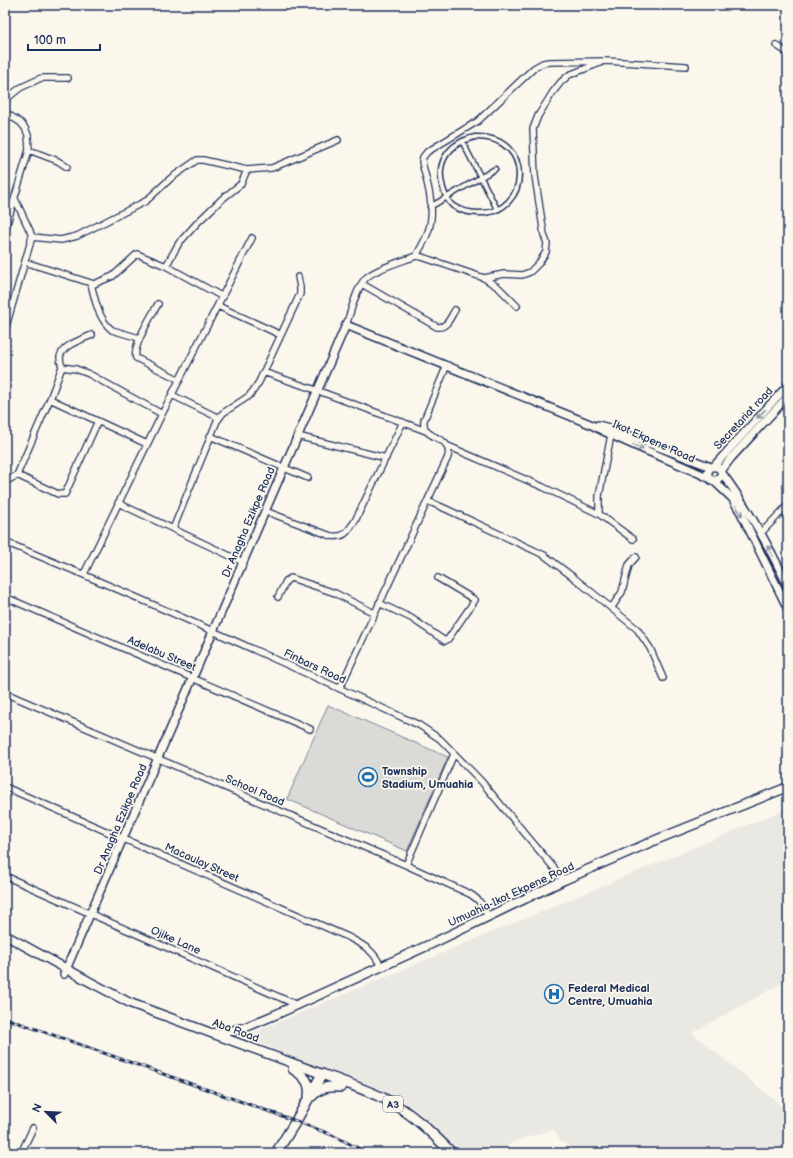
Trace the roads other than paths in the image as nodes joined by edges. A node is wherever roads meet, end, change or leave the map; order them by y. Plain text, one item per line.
1 (776, 45) dead end
2 (788, 53) edge
3 (606, 61) junction
4 (686, 66) dead end
5 (68, 78) dead end
6 (5, 100) edge
7 (5, 112) edge
8 (338, 140) dead end
9 (462, 141) junction
10 (29, 150) junction
11 (67, 167) dead end
12 (247, 170) junction
13 (495, 170) dead end
14 (481, 178) junction
15 (446, 198) junction
16 (15, 199) junction
17 (430, 207) junction
18 (497, 209) junction
19 (5, 230) edge
20 (32, 237) junction
21 (252, 238) dead end
22 (416, 256) junction
23 (25, 262) junction
24 (166, 266) junction
25 (298, 277) dead end
26 (484, 278) junction
27 (90, 284) junction
28 (362, 284) junction
29 (223, 297) junction
30 (158, 304) dead end
31 (218, 306) junction
32 (517, 306) dead end
33 (455, 310) dead end
34 (346, 325) junction
35 (5, 330) edge
36 (92, 335) dead end
37 (281, 335) junction
38 (139, 338) junction
39 (447, 365) junction
40 (62, 367) junction
41 (263, 372) junction
42 (180, 380) junction
43 (788, 385) edge
44 (316, 390) junction
45 (172, 395) junction
46 (788, 396) edge
47 (50, 399) junction
48 (162, 414) junction
49 (219, 418) junction
50 (98, 421) junction
51 (403, 422) junction
52 (590, 424) junction
53 (423, 429) junction
54 (611, 435) junction
55 (210, 436) junction
56 (297, 436) junction
57 (147, 444) junction
58 (448, 446) junction
59 (386, 458) junction
60 (713, 466) junction
61 (284, 467) junction
62 (722, 472) junction
63 (17, 475) junction
64 (308, 478) dead end
65 (712, 480) junction
66 (5, 482) edge
67 (428, 501) junction
68 (118, 503) junction
69 (788, 505) edge
70 (265, 511) junction
71 (599, 514) junction
72 (173, 529) junction
73 (761, 533) junction
74 (633, 539) dead end
75 (5, 542) edge
76 (636, 557) dead end
77 (243, 562) junction
78 (84, 574) junction
79 (438, 578) dead end
80 (788, 586) edge
81 (5, 597) edge
82 (278, 597) dead end
83 (379, 603) junction
84 (612, 607) junction
85 (788, 610) edge
86 (374, 613) junction
87 (214, 631) junction
88 (192, 678) junction
89 (663, 678) dead end
90 (340, 688) junction
91 (5, 693) edge
92 (310, 729) dead end
93 (454, 754) junction
94 (158, 758) junction
95 (5, 787) edge
96 (788, 787) edge
97 (124, 838) junction
98 (406, 864) junction
99 (5, 876) edge
100 (564, 880) junction
101 (91, 914) junction
102 (488, 917) junction
103 (5, 935) edge
104 (5, 941) edge
105 (381, 967) junction
106 (66, 972) junction
107 (297, 1005) junction
108 (242, 1030) junction
109 (230, 1031) junction
110 (210, 1033) junction
111 (228, 1042) junction
112 (240, 1044) junction
113 (293, 1069) junction
114 (321, 1077) junction
115 (341, 1087) junction
116 (308, 1099) junction
117 (33, 1128) dead end
118 (278, 1152) edge
119 (21, 1153) edge
120 (445, 1153) edge
121 (452, 1153) edge

1 - 2 street
3 - 4 street
3 - 17 street
3 - 26 street
5 - 6 street
7 - 10 street
8 - 12 street
9 - 14 street
9 - 15 street
9 - 18 street
10 - 11 street
10 - 16 street
12 - 20 street
12 - 24 street
13 - 14 street
14 - 15 street
14 - 18 street
15 - 17 street
15 - 18 street
16 - 19 street
16 - 20 street
17 - 22 street
20 - 23 street
21 - 29 street
22 - 26 street
22 - 28 street
23 - 27 street
23 - 35 street
24 - 27 street
24 - 29 street
25 - 37 street
26 - 32 street
27 - 38 street
28 - 33 street
28 - 34 street
29 - 31 street
30 - 38 street
31 - 37 street
31 - 42 street
34 - 39 street
34 - 44 street, Dr Anagha Ezikpe Road
36 - 40 street
37 - 41 street
38 - 42 street
39 - 52 street
39 - 53 street
40 - 47 street
40 - 48 street
41 - 44 street
41 - 49 street
42 - 45 street
43 -> 60 street, Secretariat road
44 - 51 street
44 - 56 street, Dr Anagha Ezikpe Road
45 - 48 street
45 - 49 street
46 - 62 street
47 - 50 street
47 - 63 street
48 - 57 street
49 - 55 street
50 - 57 street
50 - 63 street
51 - 53 street
51 - 59 street
52 - 54 street, Ikot Ekpene Road
52 - 60 street
53 - 58 street
54 -> 65 street, Ikot Ekpene Road
54 - 71 street
55 - 61 street
55 - 72 street
56 - 59 street
56 - 61 street, Dr Anagha Ezikpe Road
57 - 68 street
58 - 67 street
58 - 71 street
59 - 70 street
60 - 62 street
60 - 65 street
61 - 64 street
61 - 70 street, Dr Anagha Ezikpe Road
62 - 65 street
62 - 73 street
63 - 66 street
65 -> 85 street, Ikot Ekpene Road
67 - 83 street
67 - 84 street
68 - 72 street
68 - 78 street
69 - 73 street
70 - 77 street, Dr Anagha Ezikpe Road
71 - 74 street
72 - 77 street
80 -> 73 street
75 - 78 street, Finbars Road
76 - 84 street
77 - 87 street, Dr Anagha Ezikpe Road
78 - 87 street, Finbars Road
79 - 83 street
81 - 88 street, Adelabu Street
82 - 86 street
83 - 86 street
84 - 89 street
86 - 90 street
87 - 88 street, Dr Anagha Ezikpe Road
87 - 90 street, Finbars Road
88 - 92 street, Adelabu Street
88 - 94 street, Dr Anagha Ezikpe Road
90 - 93 street, Finbars Road
91 - 94 street, School Road
93 - 98 street
93 - 100 street, Finbars Road
94 - 97 street, Dr Anagha Ezikpe Road
94 - 98 street, School Road
95 - 97 street, Macaulay Street
96 - 100 main road, Umuahia-Ikot Ekpene Road
97 - 101 street, Dr Anagha Ezikpe Road
97 - 105 street, Macaulay Street
98 - 102 street, School Road
99 - 101 street, Ojike Lane
100 - 102 main road, Umuahia-Ikot Ekpene Road
101 - 106 street, Dr Anagha Ezikpe Road
101 - 107 street, Ojike Lane
102 - 105 main road, Umuahia-Ikot Ekpene Road
103 - 106 main road, Aba Road
104 - 106 main road, Aba Road
105 - 107 main road, Umuahia-Ikot Ekpene Road
106 - 110 main road, Aba Road
106 - 111 main road, Aba Road
107 - 108 main road, Umuahia-Ikot Ekpene Road
108 - 109 main road, Umuahia-Ikot Ekpene Road
108 - 111 main road
108 - 112 main road
109 - 110 main road, Umuahia-Ikot Ekpene Road
109 - 111 main road
110 - 111 main road, Aba Road
111 - 112 main road, Aba Road
111 - 113 main road, Aba Road
112 - 114 main road, Aba Road
113 - 114 main road, Aba Road
113 - 116 main road
114 - 115 main road, Aba Road / A3
114 - 116 main road
114 - 121 main road, Aba Road / A3
115 - 116 main road
115 - 120 main road, Aba Road / A3
116 - 118 main road
117 - 119 street

